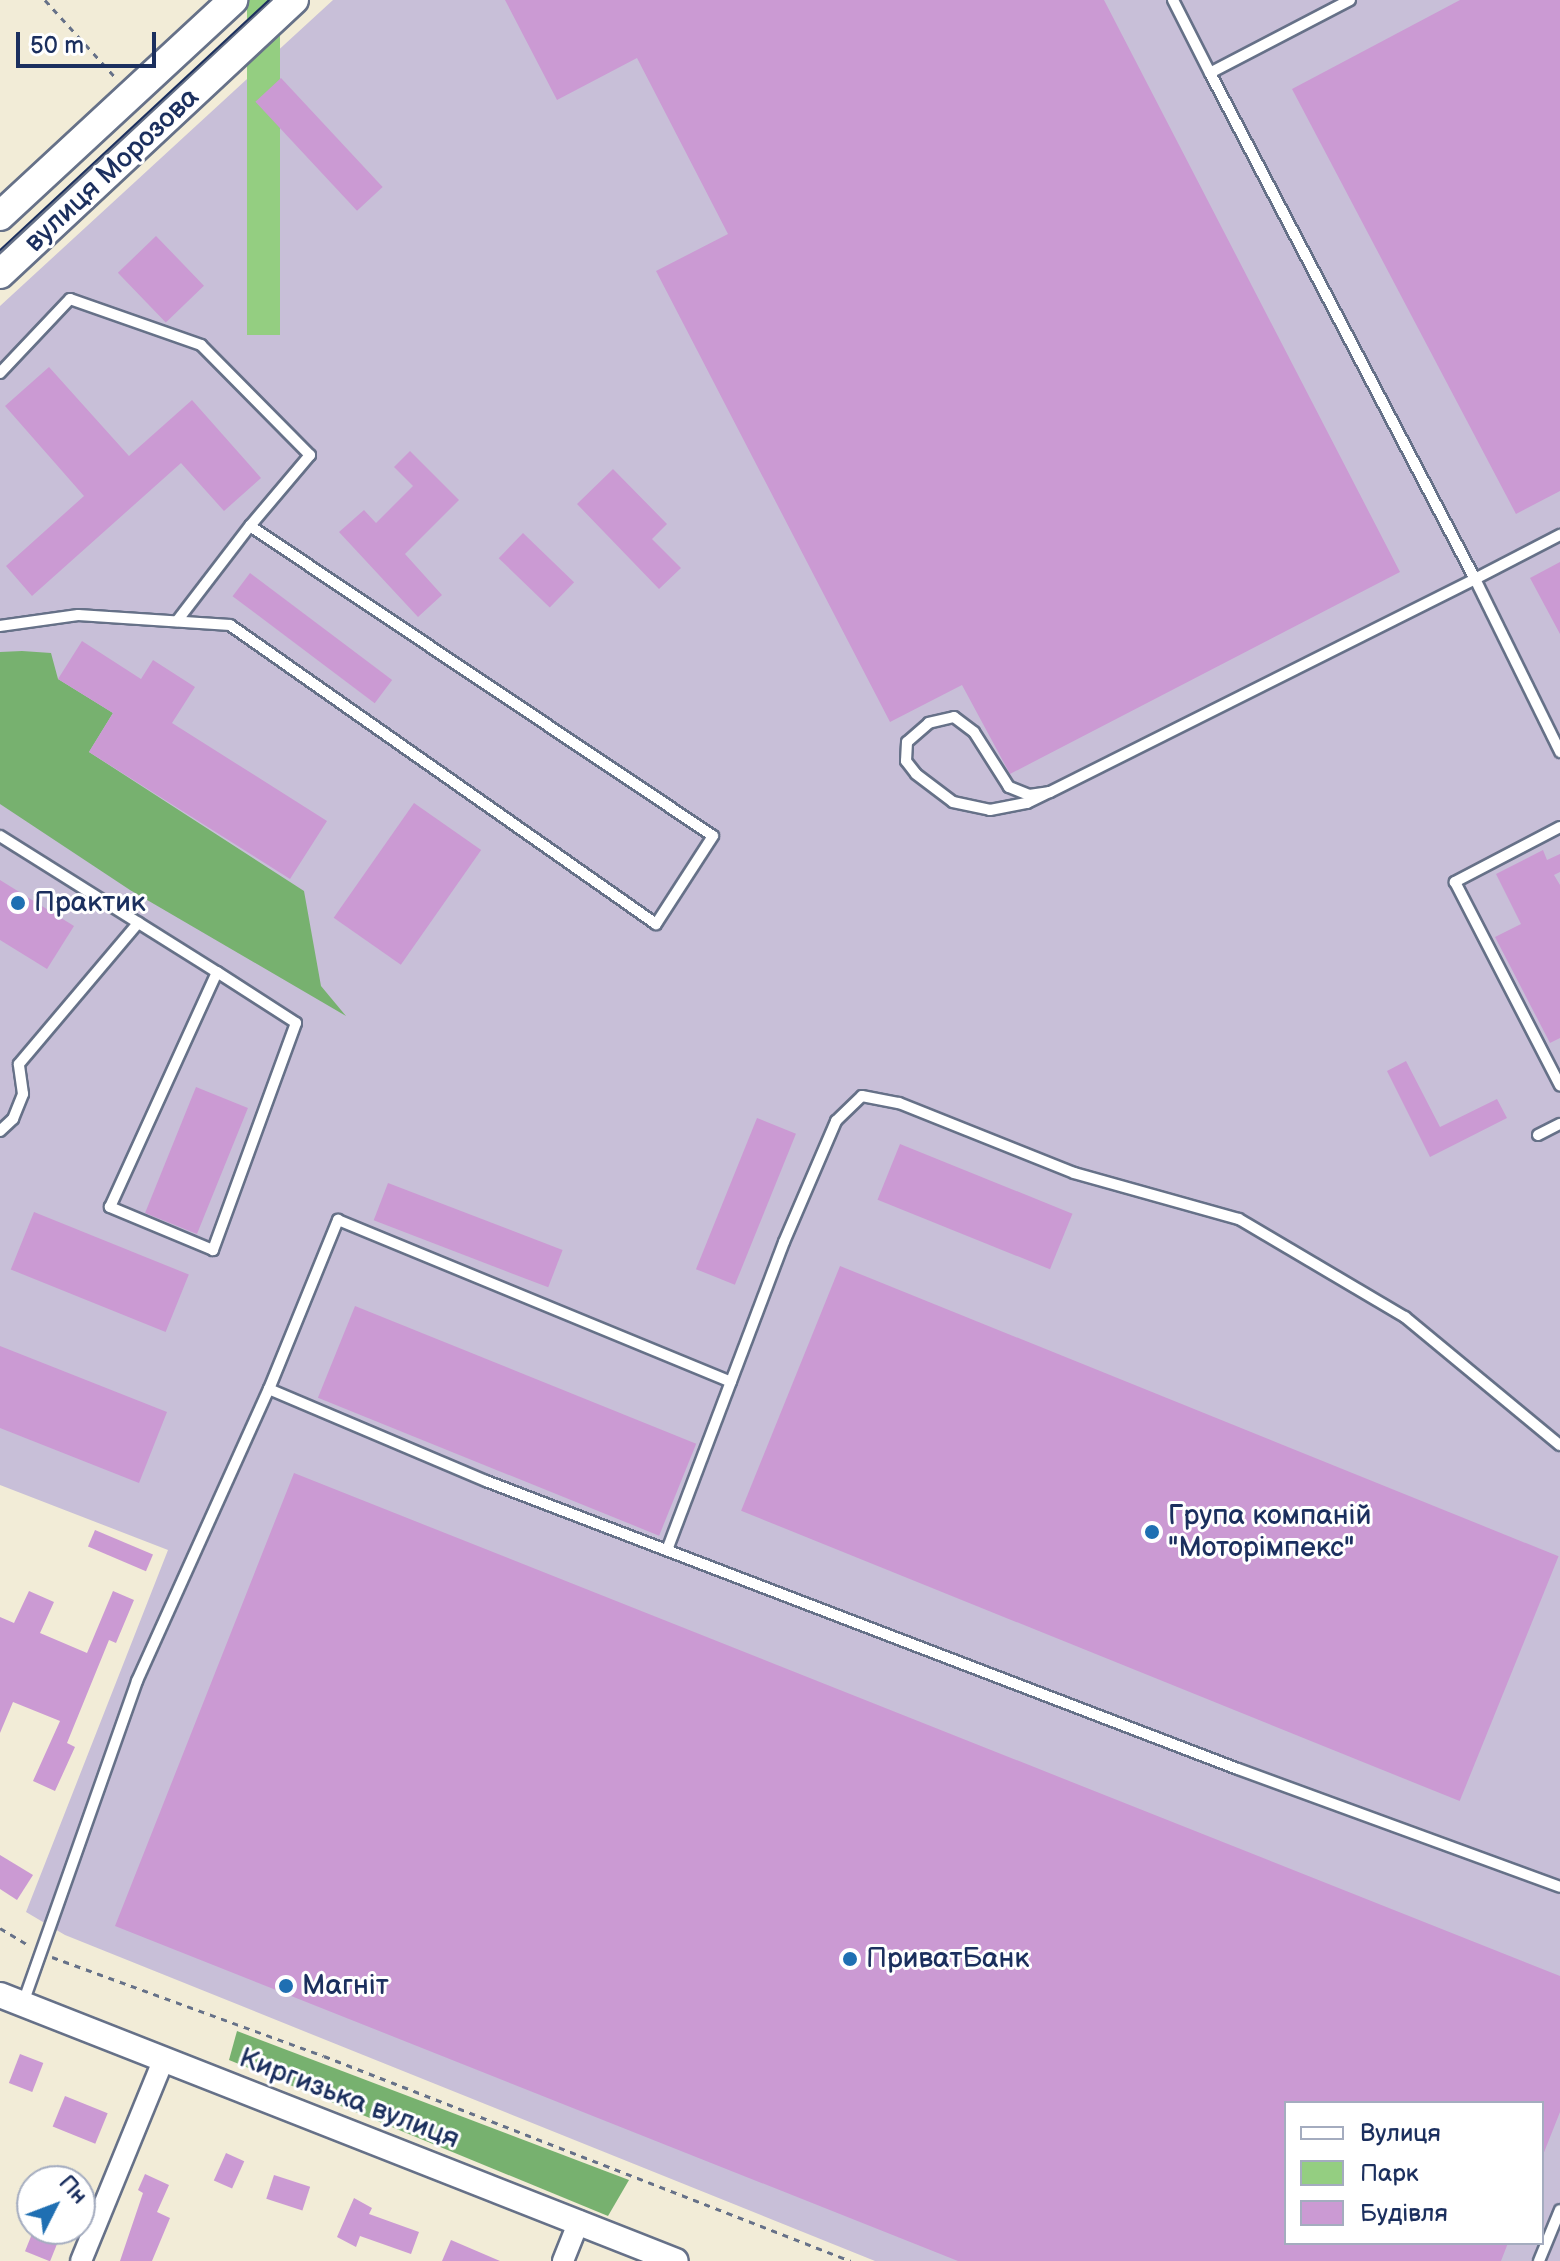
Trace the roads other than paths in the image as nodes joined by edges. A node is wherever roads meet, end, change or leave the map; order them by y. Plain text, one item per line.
1 (233, 0) edge
2 (294, 0) edge
3 (1173, 0) edge
4 (1350, 0) edge
5 (1210, 73) junction
6 (0, 216) edge
7 (0, 274) edge
8 (0, 373) edge
9 (250, 526) junction
10 (1560, 535) edge
11 (1475, 579) junction
12 (177, 621) junction
13 (0, 626) edge
14 (1560, 752) edge
15 (1050, 792) junction
16 (1560, 827) edge
17 (0, 836) edge
18 (138, 923) junction
19 (217, 972) junction
20 (1560, 1085) edge
21 (1560, 1124) edge
22 (0, 1131) edge
23 (1538, 1135) dead end
24 (731, 1382) junction
25 (269, 1389) junction
26 (1560, 1445) edge
27 (667, 1550) junction
28 (1560, 1887) edge
29 (0, 1995) edge
30 (23, 2003) junction
31 (164, 2059) junction
32 (1560, 2210) edge
33 (579, 2221) junction
34 (81, 2261) edge
35 (563, 2261) edge
36 (676, 2261) edge
37 (1539, 2261) edge

1 - 6 main road, вулиця Морозова
2 - 7 main road, вулиця Морозова
3 - 5 lane
4 - 5 lane
5 - 11 lane
8 - 9 lane
9 - 12 lane
9 - 12 lane
10 - 11 lane
11 - 14 lane
11 - 15 lane
12 - 13 lane
15 - 15 lane
16 - 20 lane
17 - 18 lane
18 - 19 lane
18 - 22 lane
19 - 19 lane
21 - 23 lane
24 - 25 lane
24 - 26 lane
24 - 27 lane
25 - 27 lane
25 - 30 lane
27 - 28 lane
29 - 30 street, Киргизька вулиця
30 - 31 street, Киргизька вулиця
31 - 33 street, Киргизька вулиця
31 - 34 street
32 - 37 lane
33 - 35 street
33 - 36 street, Киргизька вулиця

